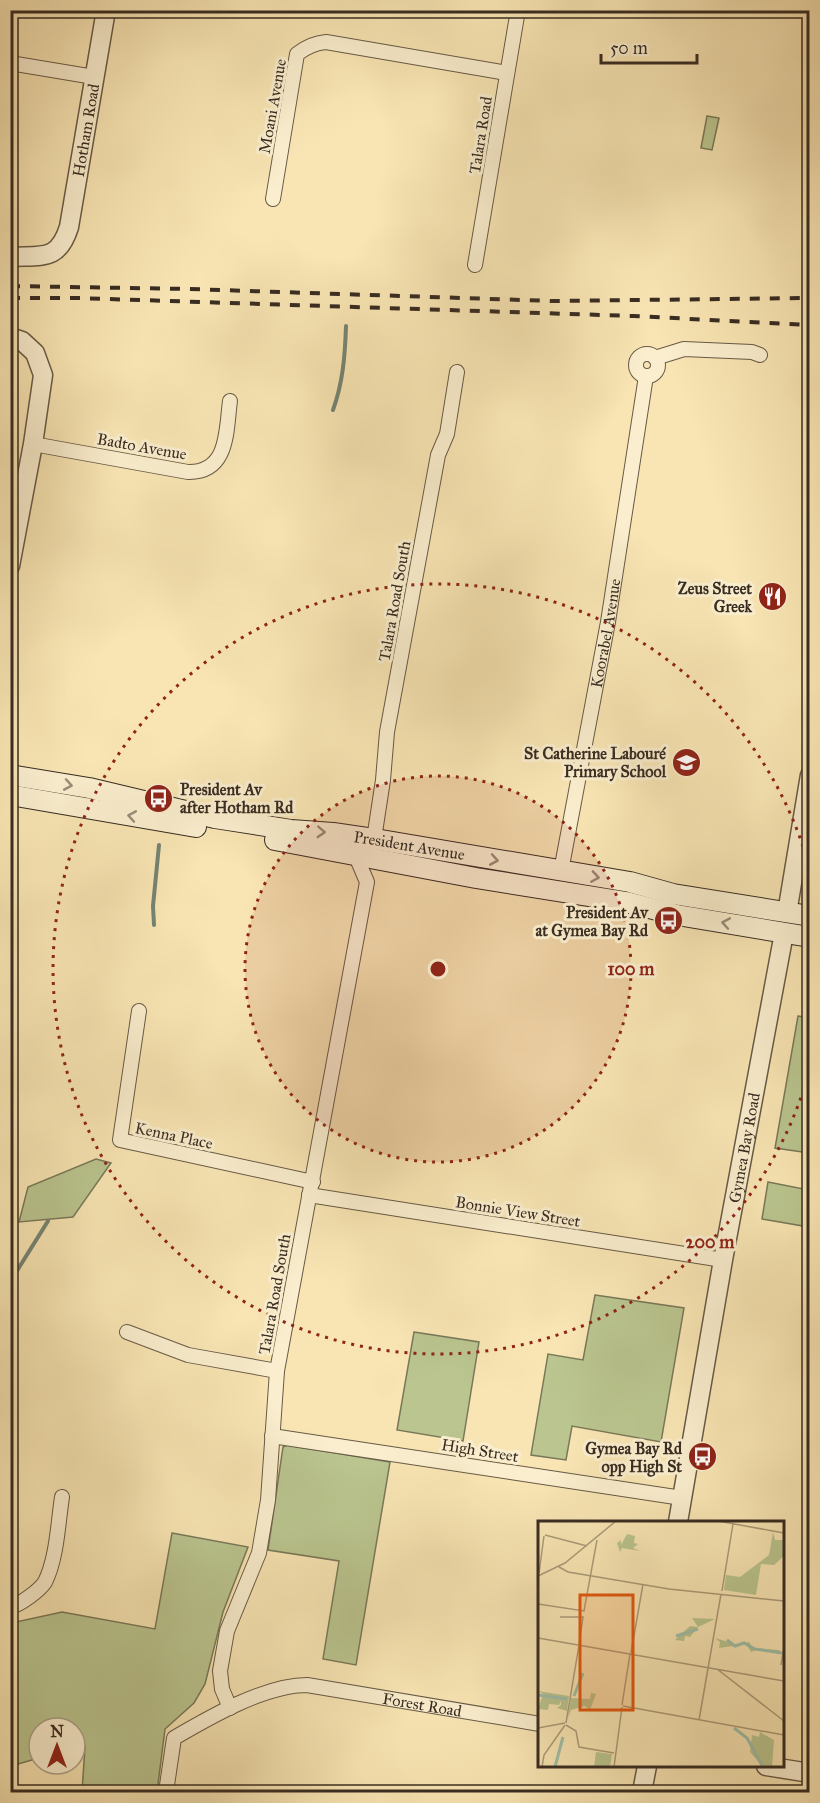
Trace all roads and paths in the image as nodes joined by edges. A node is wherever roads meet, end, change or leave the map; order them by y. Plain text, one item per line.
1 (106, 10) edge
2 (518, 10) edge
3 (10, 63) edge
4 (507, 73) junction
5 (94, 77) junction
6 (273, 199) dead end
7 (10, 257) edge
8 (475, 265) dead end
9 (10, 337) edge
10 (759, 354) dead end
11 (458, 372) dead end
12 (230, 401) dead end
13 (33, 444) junction
14 (14, 531) edge
15 (10, 566) edge
16 (10, 775) edge
17 (810, 775) edge
18 (10, 795) edge
19 (374, 838) junction
20 (355, 854) junction
21 (402, 863) junction
22 (476, 878) junction
23 (559, 881) junction
24 (367, 882) junction
25 (787, 913) junction
26 (810, 916) edge
27 (784, 933) junction
28 (810, 936) edge
29 (139, 1011) dead end
30 (311, 1189) junction
31 (723, 1260) junction
32 (127, 1332) dead end
33 (277, 1371) junction
34 (272, 1436) junction
35 (62, 1497) dead end
36 (682, 1498) junction
37 (678, 1521) edge
38 (10, 1606) edge
39 (230, 1708) junction
40 (538, 1724) edge
41 (647, 1767) edge
42 (772, 1767) edge
43 (810, 1773) edge
44 (165, 1792) edge
45 (642, 1792) edge

1 - 5 street, Hotham Road
2 - 4 street, Talara Road
3 - 5 street
4 - 6 street, Moani Avenue
4 - 8 street, Talara Road
5 - 7 street, Hotham Road
9 - 13 street
10 - 23 street, Koorabel Avenue
11 - 19 street, Talara Road South
12 - 13 street, Badto Avenue
13 - 14 street
14 - 15 street
16 -> 19 main road, President Avenue
17 - 25 street, Gymea Bay Road
20 -> 18 main road, President Avenue
19 - 22 main road
19 -> 23 main road, President Avenue
20 - 21 main road, President Avenue
20 - 24 street
21 - 22 main road, President Avenue
21 - 24 street
22 - 23 main road, President Avenue
23 -> 25 main road, President Avenue
27 -> 23 main road, President Avenue
24 - 30 street, Talara Road South
25 - 26 main road, President Avenue
25 - 27 main road, Gymea Bay Road
27 - 28 main road, President Avenue
27 - 31 street, Gymea Bay Road
29 - 30 street, Kenna Place
30 - 31 street, Bonnie View Street
30 - 33 street, Talara Road South
31 - 36 street, Gymea Bay Road
32 - 33 street
33 - 34 street, Talara Road South
34 - 36 street, High Street
34 - 39 street, Talara Road South
35 - 38 street
36 - 37 street, Gymea Bay Road
39 - 40 street, Forest Road
39 - 44 street, Forest Road
41 - 45 street
42 - 43 street

